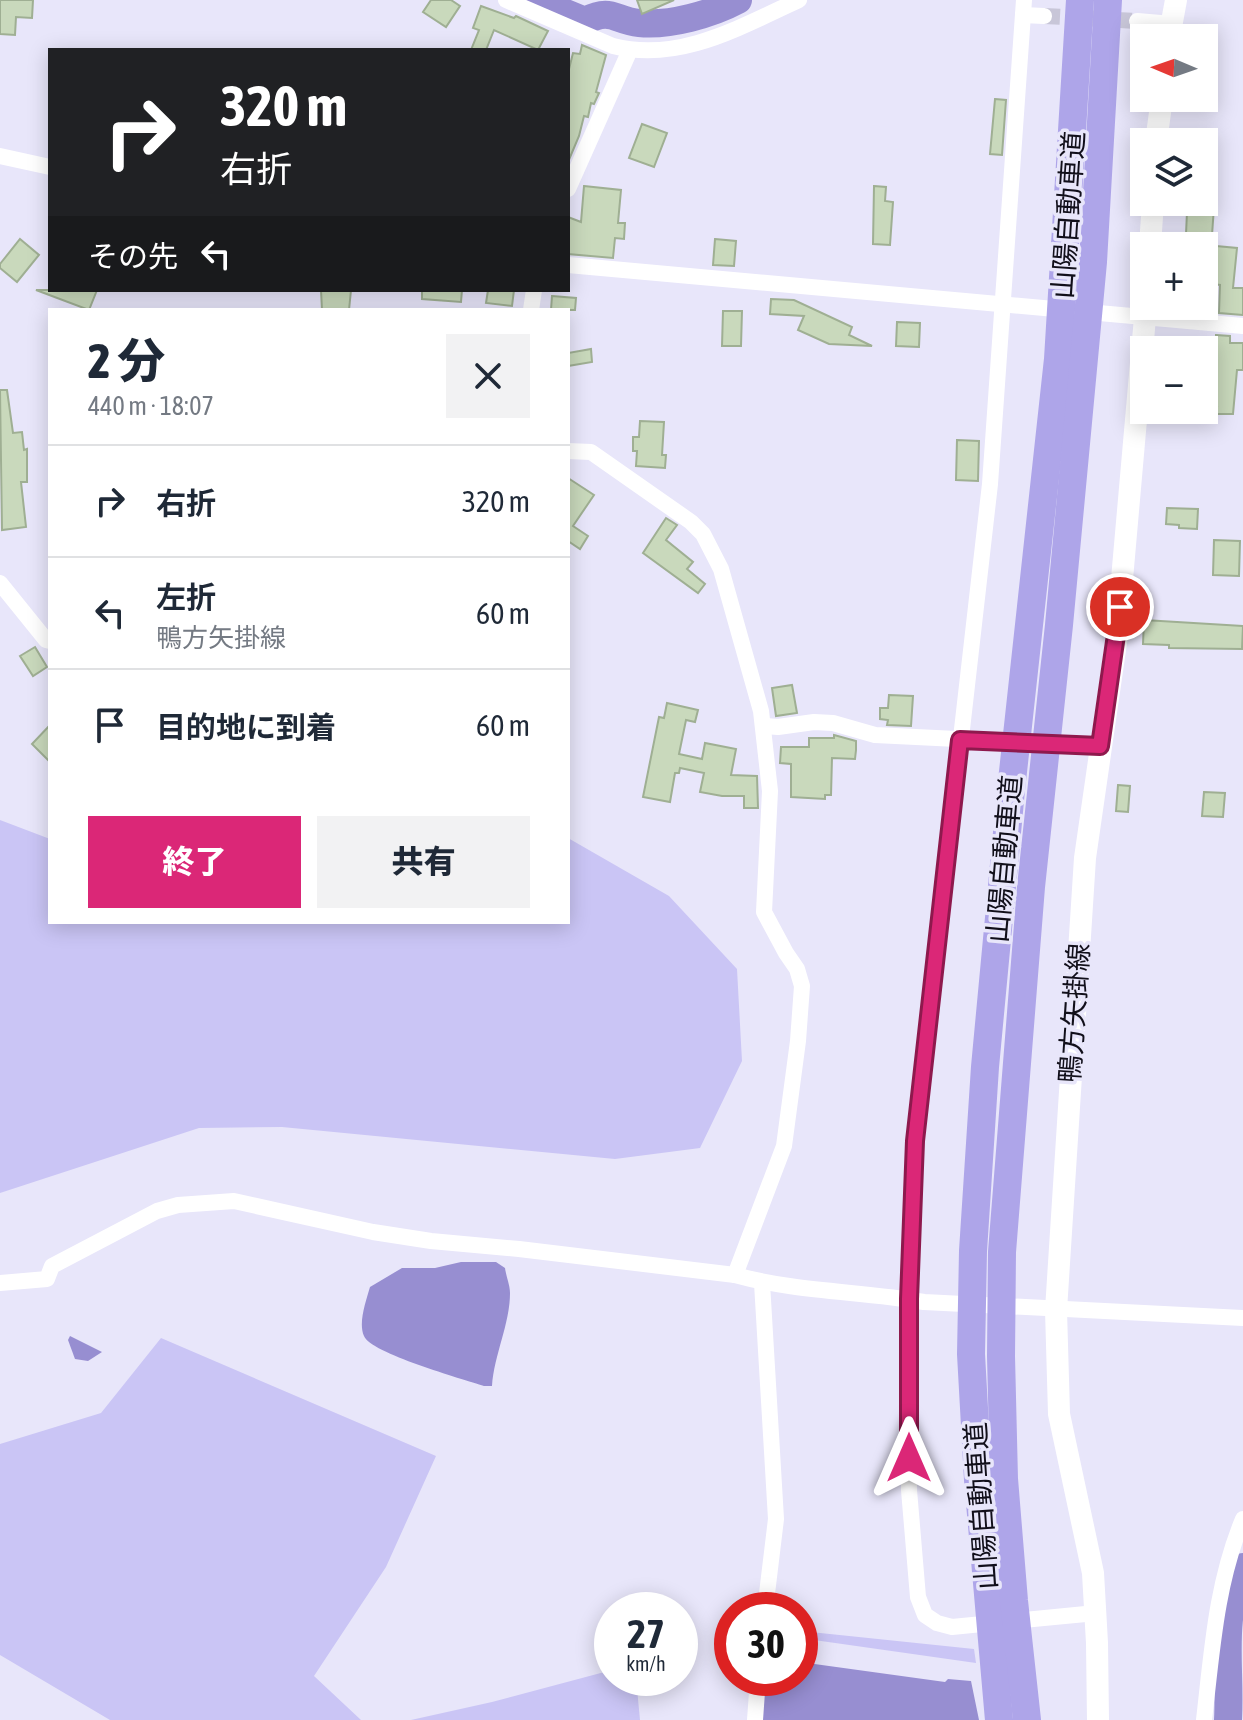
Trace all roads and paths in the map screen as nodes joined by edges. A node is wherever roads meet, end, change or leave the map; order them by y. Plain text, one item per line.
1 (506, 0) edge
2 (799, 0) edge
3 (1080, 0) edge
4 (1108, 0) edge
5 (1176, 0) edge
6 (1024, 8) edge
7 (1044, 16) tunnel mouth
8 (1137, 21) tunnel mouth
9 (1147, 24) edge
10 (1172, 24) edge
11 (630, 50) junction
12 (0, 156) edge
13 (48, 167) edge
14 (570, 185) edge
15 (1079, 260) junction
16 (570, 265) edge
17 (1004, 304) junction
18 (1130, 311) edge
19 (1145, 320) edge
20 (1201, 320) edge
21 (1243, 326) edge
22 (1071, 360) junction
23 (570, 451) edge
24 (0, 583) edge
25 (48, 640) edge
26 (765, 726) junction
27 (960, 740) junction
28 (1100, 746) junction
29 (735, 1275) junction
30 (0, 1283) edge
31 (762, 1283) junction
32 (909, 1299) junction
33 (1056, 1310) junction
34 (1243, 1318) edge
35 (1243, 1519) edge
36 (767, 1592) edge
37 (1001, 1603) junction
38 (1096, 1613) junction
39 (757, 1696) edge
40 (755, 1720) edge
41 (999, 1720) edge
42 (1027, 1720) edge
43 (1098, 1720) edge
44 (1204, 1720) edge

1 - 11 street
2 - 11 street
3 - 15 highway, 山陽自動車道
4 - 15 highway, 山陽自動車道
5 - 10 main road
6 - 7 street
6 - 17 street
8 - 9 street
11 - 14 street
12 - 13 street
15 - 22 highway, 山陽自動車道
16 - 17 street
17 - 18 street
17 - 27 street
19 - 28 main road, 鴨方矢掛線
20 - 21 street
22 - 37 highway, 山陽自動車道
22 - 37 highway, 山陽自動車道
23 - 26 street
24 - 25 street
26 - 27 street
26 - 29 street
27 - 28 street
27 - 32 street
28 - 33 main road, 鴨方矢掛線
29 - 30 street
29 - 31 street
31 - 32 street
31 - 36 street
32 - 33 street
32 - 38 street
33 - 34 street
33 - 38 main road, 鴨方矢掛線
35 - 44 street
37 - 41 highway, 山陽自動車道
37 - 42 highway, 山陽自動車道
38 - 43 main road, 鴨方矢掛線
39 - 40 street

